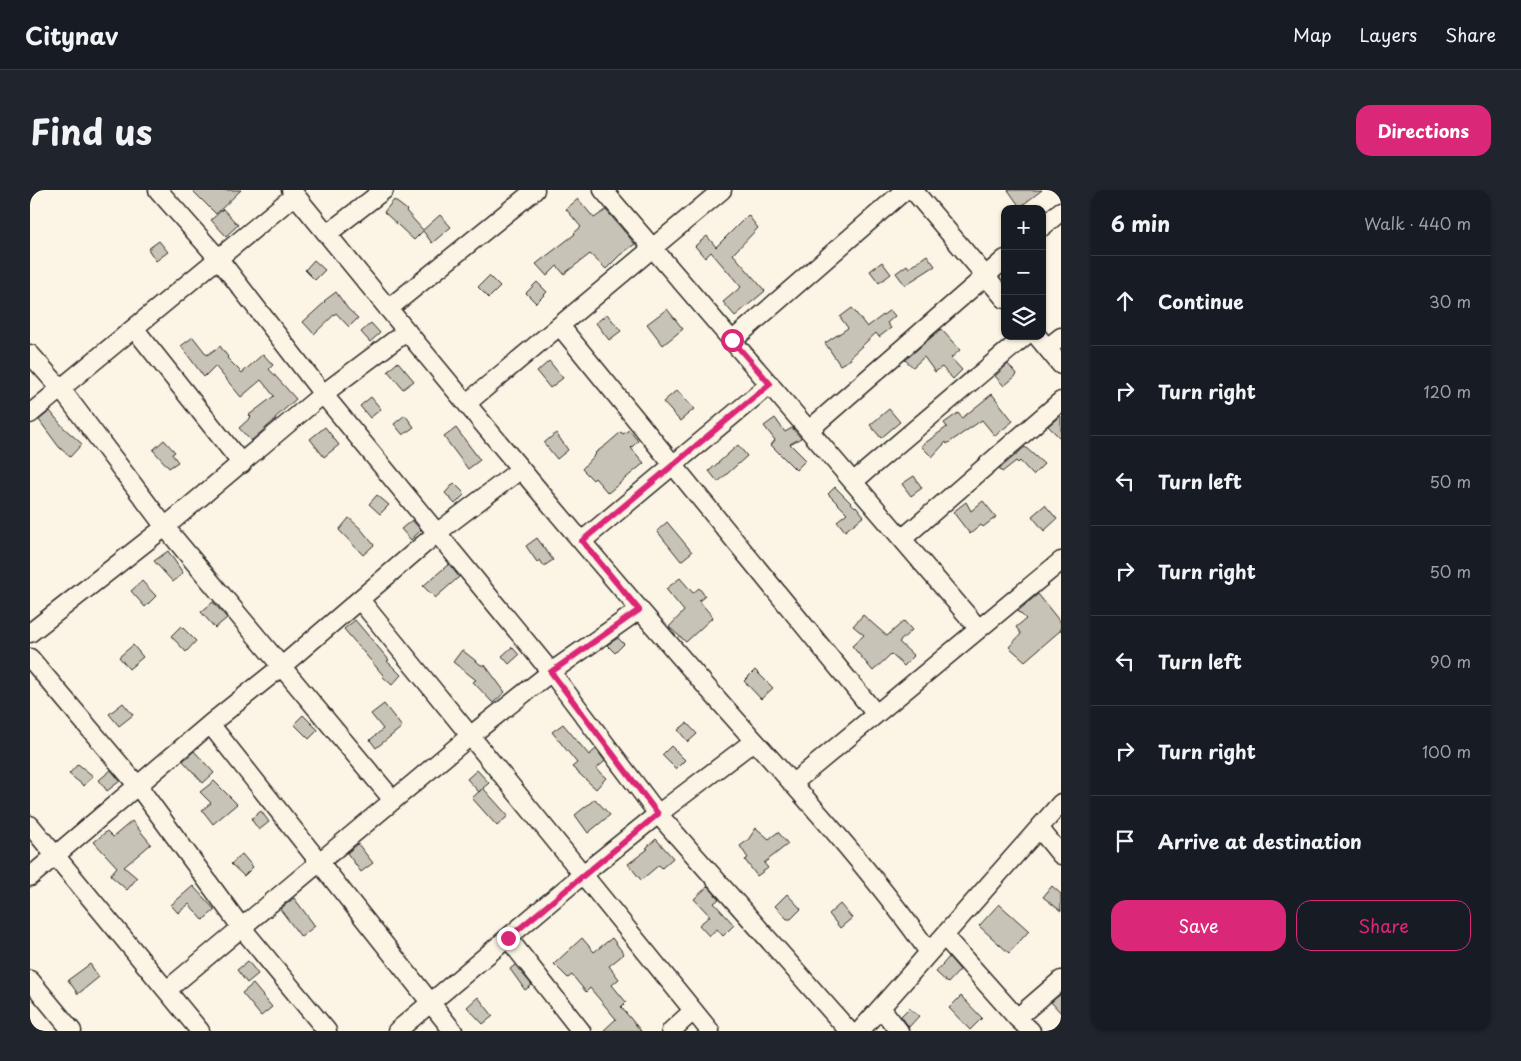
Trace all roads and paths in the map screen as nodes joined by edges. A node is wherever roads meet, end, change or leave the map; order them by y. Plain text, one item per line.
1 (158, 190) edge
2 (384, 190) edge
3 (534, 190) edge
4 (604, 190) edge
5 (722, 190) edge
6 (905, 190) edge
7 (913, 190) edge
8 (293, 192) edge
9 (1061, 211) edge
10 (1046, 224) edge
11 (327, 234) junction
12 (654, 248) junction
13 (218, 258) junction
14 (1001, 262) edge
15 (985, 276) junction
16 (1002, 295) edge
17 (388, 309) junction
18 (560, 326) junction
19 (134, 328) junction
20 (407, 331) junction
21 (1061, 337) edge
22 (732, 340) junction
23 (1020, 340) edge
24 (1042, 342) edge
25 (30, 354) edge
26 (1061, 365) edge
27 (770, 384) junction
28 (61, 389) junction
29 (323, 394) junction
30 (1061, 401) edge
31 (467, 403) junction
32 (30, 414) edge
33 (809, 430) junction
34 (242, 464) junction
35 (673, 464) junction
36 (521, 469) junction
37 (853, 482) junction
38 (165, 527) junction
39 (438, 532) junction
40 (902, 539) junction
41 (582, 541) junction
42 (1061, 561) edge
43 (360, 600) junction
44 (639, 610) junction
45 (979, 629) junction
46 (30, 633) edge
47 (30, 658) edge
48 (281, 667) junction
49 (551, 672) junction
50 (876, 714) junction
51 (210, 724) junction
52 (470, 736) junction
53 (754, 741) junction
54 (792, 784) junction
55 (138, 786) junction
56 (393, 800) junction
57 (1061, 803) edge
58 (658, 814) junction
59 (30, 825) edge
60 (1039, 828) junction
61 (55, 855) junction
62 (1061, 855) edge
63 (318, 862) junction
64 (582, 875) junction
65 (30, 877) edge
66 (241, 927) junction
67 (944, 936) junction
68 (508, 938) junction
69 (929, 952) junction
70 (30, 980) edge
71 (1061, 980) edge
72 (167, 990) junction
73 (430, 1003) junction
74 (881, 1008) junction
75 (693, 1011) junction
76 (1017, 1018) junction
77 (72, 1031) edge
78 (200, 1031) edge
79 (327, 1031) edge
80 (397, 1031) edge
81 (453, 1031) edge
82 (581, 1031) edge
83 (671, 1031) edge
84 (710, 1031) edge
85 (850, 1031) edge
86 (860, 1031) edge
87 (899, 1031) edge
88 (1031, 1031) edge

1 - 13 street
2 - 11 street
3 - 17 street
4 - 12 street
5 - 12 street
6 - 22 street
7 - 15 street
8 - 11 street
8 - 13 street
9 - 10 street
11 - 17 street
12 - 18 street
12 - 22 street
13 - 19 street
13 - 29 street
14 - 15 street
15 - 16 street
15 - 33 street
17 - 20 street
18 - 31 street
18 - 35 street
19 - 28 street
19 - 34 street
20 - 29 street
20 - 31 street
21 - 24 street
22 - 27 street
23 - 37 street
24 - 26 street
25 - 28 street
27 - 33 street
27 - 35 street
28 - 32 street
28 - 38 street
29 - 34 street
29 - 39 street
30 - 40 street
31 - 36 street
33 - 37 street
34 - 38 street
35 - 41 street
35 - 50 street
36 - 39 street
36 - 41 street
37 - 40 street
38 - 46 street
38 - 48 street
39 - 43 street
39 - 49 street
40 - 45 street
41 - 44 street
42 - 45 street
43 - 48 street
43 - 52 street
44 - 49 street
44 - 53 street
45 - 50 street
47 - 55 street
48 - 51 street
48 - 56 street
49 - 52 street
49 - 58 street
50 - 54 street
51 - 55 street
51 - 63 street
52 - 56 street
52 - 64 street
53 - 54 street
53 - 58 street
54 - 69 street
55 - 61 street
55 - 66 street
56 - 63 street
57 - 60 street
58 - 64 street
58 - 85 street
59 - 61 street
60 - 62 street
60 - 67 street
61 - 65 street
61 - 72 street
63 - 66 street
63 - 73 street
64 - 68 street
64 - 75 street
66 - 72 street
66 - 79 street
67 - 69 street
67 - 76 street
68 - 73 street
68 - 82 street
69 - 74 street
70 - 77 street
71 - 76 street
72 - 78 street
73 - 80 street
73 - 81 street
74 - 86 street
74 - 87 street
75 - 83 street
75 - 84 street
76 - 88 street

